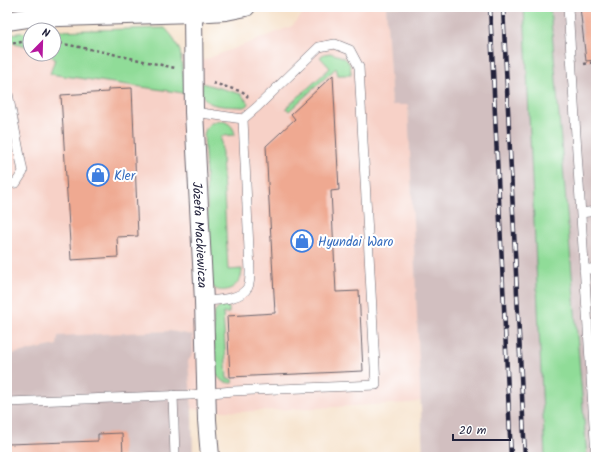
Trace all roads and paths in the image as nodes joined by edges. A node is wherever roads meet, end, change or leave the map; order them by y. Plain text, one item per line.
1 (246, 7) edge
2 (568, 7) edge
3 (193, 13) junction
4 (7, 21) edge
5 (22, 43) edge
6 (7, 44) edge
7 (62, 44) edge
8 (193, 75) junction
9 (7, 88) edge
10 (257, 107) junction
11 (194, 112) junction
12 (243, 119) junction
13 (7, 184) edge
14 (596, 211) edge
15 (581, 212) junction
16 (596, 268) edge
17 (584, 270) junction
18 (204, 301) junction
19 (592, 331) edge
20 (594, 389) edge
21 (207, 393) junction
22 (173, 395) junction
23 (7, 402) edge
24 (596, 451) edge
25 (175, 457) edge
26 (210, 457) edge

1 - 3 street
2 - 15 lane
3 - 4 street
3 - 8 street, Józefa Mackiewicza
5 - 6 path
7 - 8 path
8 - 10 path
8 - 11 street, Józefa Mackiewicza
9 - 13 lane
10 - 12 lane
10 - 21 lane
11 - 12 lane
11 - 18 street, Józefa Mackiewicza
12 - 18 lane
14 - 15 lane
15 - 17 lane
16 - 17 lane
17 - 19 lane
18 - 21 street, Józefa Mackiewicza
19 - 20 lane
20 - 24 lane
21 - 22 lane
21 - 26 street, Józefa Mackiewicza
22 - 23 lane
22 - 25 lane

